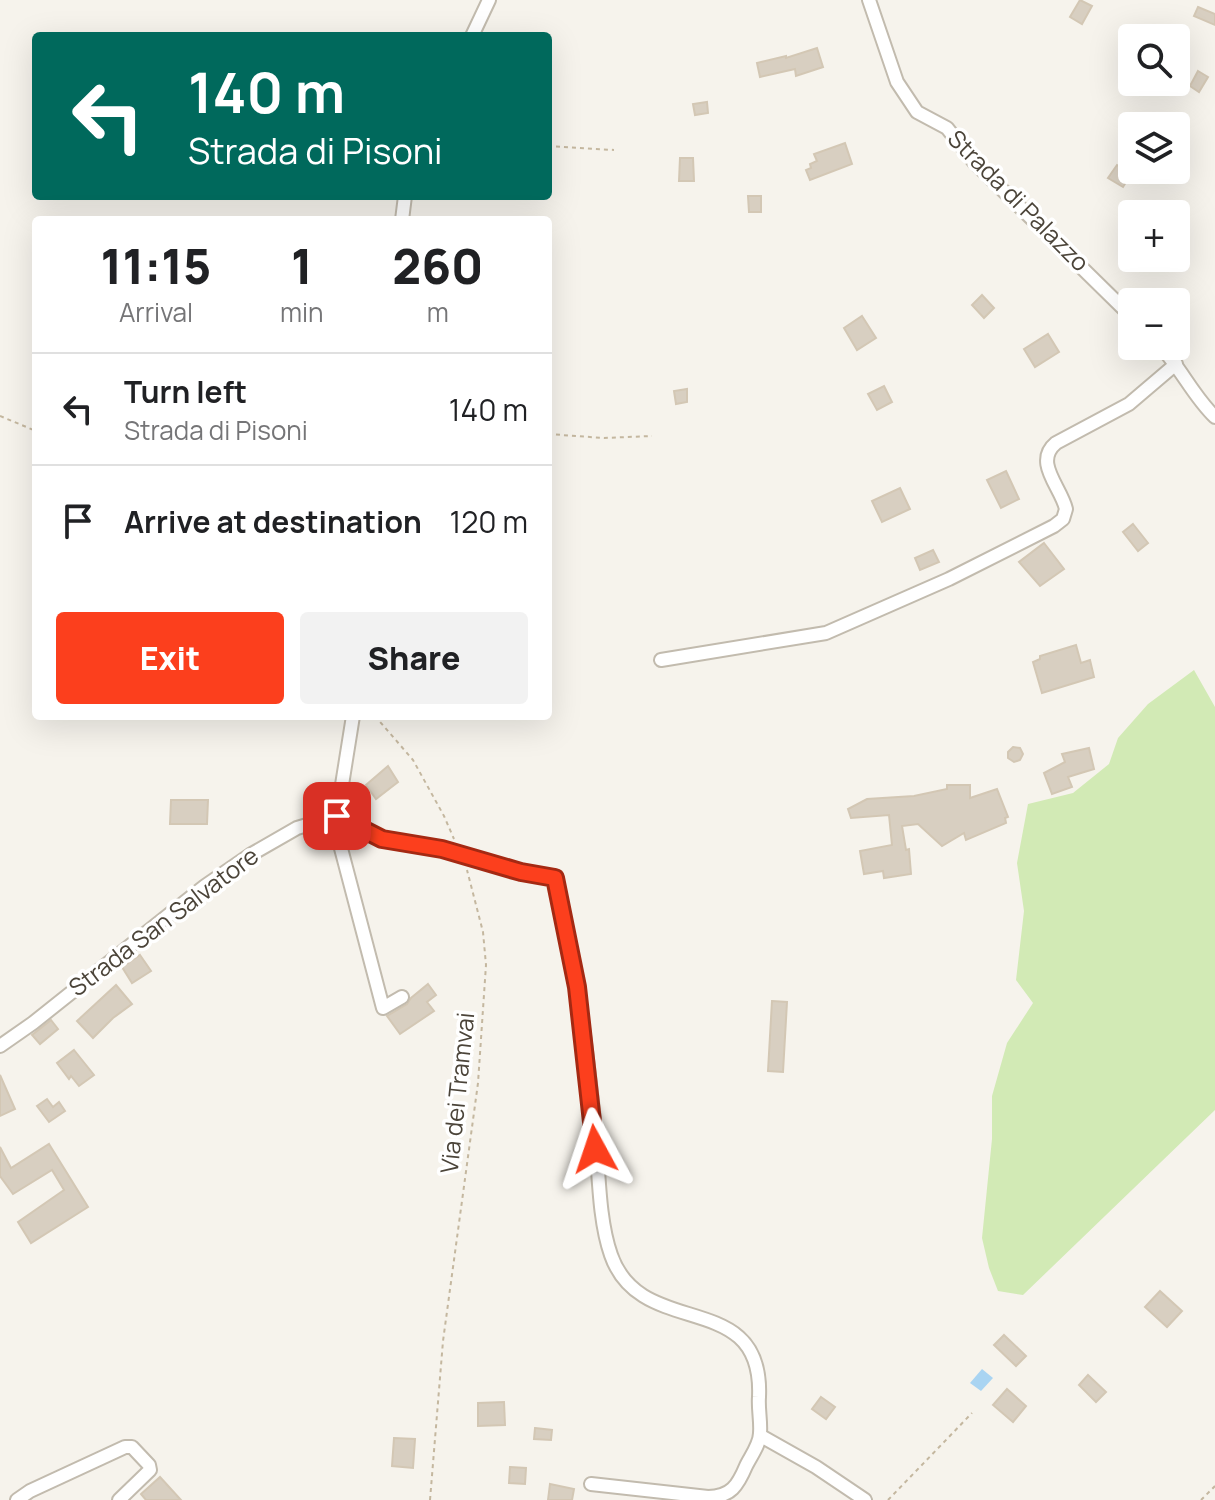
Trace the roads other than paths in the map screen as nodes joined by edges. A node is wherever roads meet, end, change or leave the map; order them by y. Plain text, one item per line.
1 (489, 0) edge
2 (869, 0) edge
3 (474, 32) edge
4 (1118, 303) edge
5 (1172, 360) edge
6 (1176, 364) junction
7 (1215, 417) edge
8 (661, 660) dead end
9 (352, 720) edge
10 (337, 816) junction
11 (402, 997) dead end
12 (0, 1046) edge
13 (761, 1436) junction
14 (591, 1484) dead end
15 (17, 1500) edge
16 (119, 1500) edge
17 (865, 1500) edge

1 - 3 street
2 - 4 street, Strada di Palazzo
5 - 6 street
6 - 7 street
6 - 8 street
9 - 10 street
10 - 11 street
10 - 12 street, Strada San Salvatore
10 - 13 street
13 - 14 street
13 - 17 street
15 - 16 street

